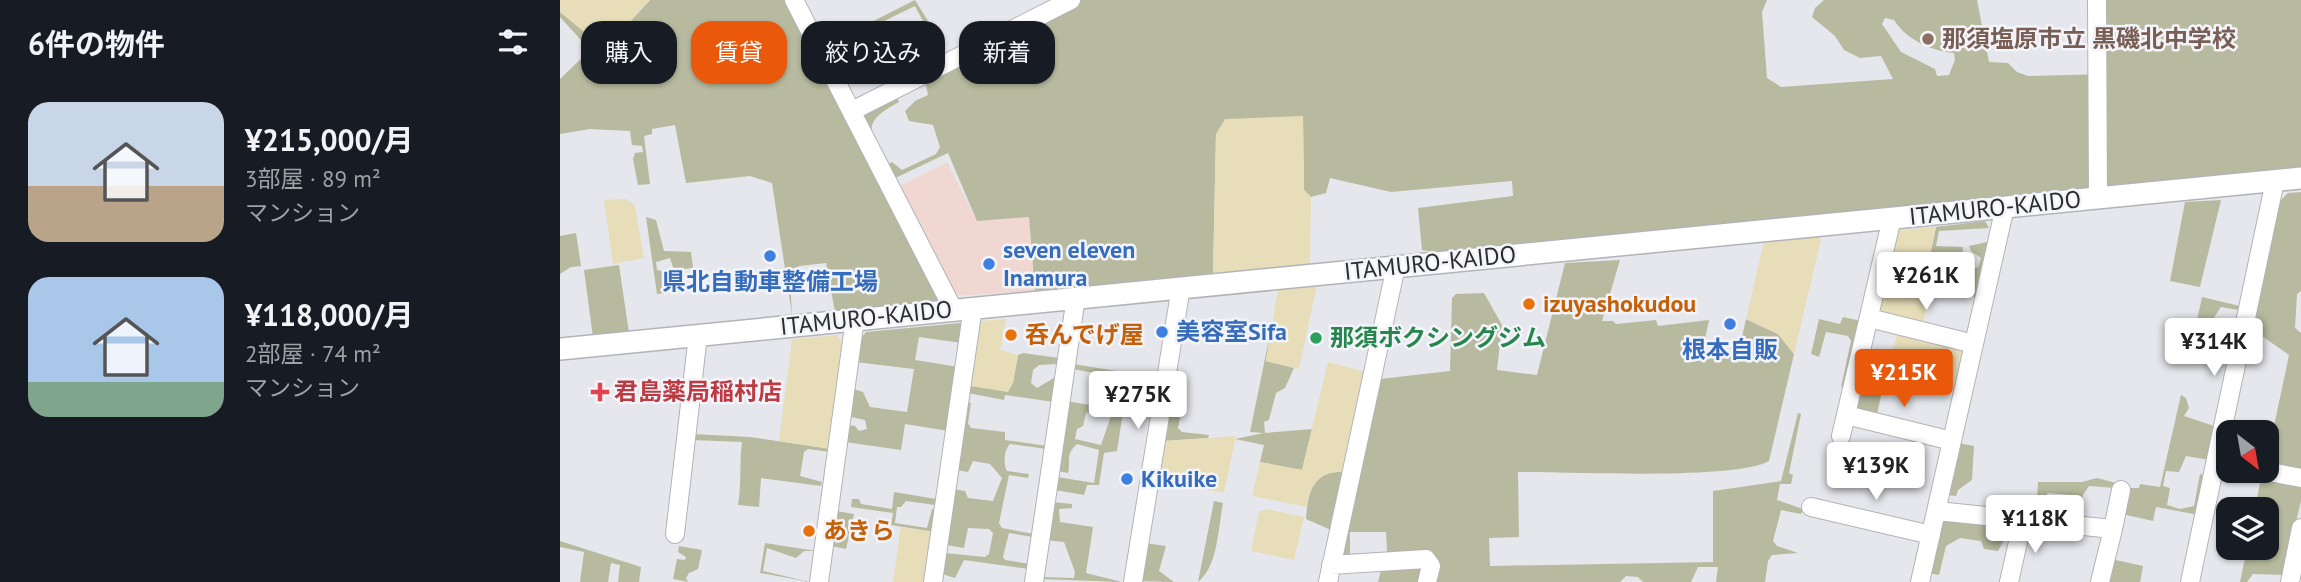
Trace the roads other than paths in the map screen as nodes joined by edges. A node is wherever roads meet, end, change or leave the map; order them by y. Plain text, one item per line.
1 (794, 0) edge
2 (1071, 0) edge
3 (2097, 0) edge
4 (852, 111) junction
5 (2301, 178) edge
6 (2275, 181) junction
7 (2098, 197) junction
8 (2006, 207) junction
9 (1892, 218) junction
10 (1396, 266) junction
11 (1181, 287) junction
12 (1076, 297) junction
13 (963, 308) junction
14 (1869, 318) junction
15 (855, 319) junction
16 (698, 335) junction
17 (1974, 344) junction
18 (560, 349) edge
19 (1846, 415) junction
20 (2230, 420) edge
21 (1841, 436) dead end
22 (1952, 441) junction
23 (2279, 474) edge
24 (2301, 478) edge
25 (2216, 483) edge
26 (2121, 490) dead end
27 (1811, 507) dead end
28 (1937, 511) junction
29 (2023, 520) junction
30 (2301, 528) edge
31 (2113, 529) junction
32 (675, 534) dead end
33 (1931, 535) junction
34 (1330, 573) edge
35 (824, 581) edge
36 (933, 582) edge
37 (1034, 582) edge
38 (1133, 582) edge
39 (1427, 582) edge
40 (1920, 582) edge
41 (2009, 582) edge
42 (2100, 582) edge
43 (2190, 582) edge
44 (2290, 582) edge

1 - 4 street
2 - 4 street
3 - 7 street
4 - 13 street
5 - 6 main road, ITAMURO-KAIDO
6 - 7 main road, ITAMURO-KAIDO
6 - 20 street
7 - 8 main road, ITAMURO-KAIDO
8 - 9 main road, ITAMURO-KAIDO
8 - 17 street
9 - 10 main road, ITAMURO-KAIDO
9 - 14 street
10 - 11 main road, ITAMURO-KAIDO
10 - 34 street
11 - 12 main road, ITAMURO-KAIDO
11 - 38 street
12 - 13 main road, ITAMURO-KAIDO
12 - 37 street
13 - 15 main road, ITAMURO-KAIDO
13 - 36 street
14 - 17 street
14 - 19 street
15 - 16 main road, ITAMURO-KAIDO
15 - 35 street
16 - 18 main road, ITAMURO-KAIDO
16 - 32 street
17 - 22 street
19 - 21 street
19 - 22 street
22 - 28 street
23 - 24 street
25 - 43 street
26 - 31 street
27 - 33 street
28 - 29 street
28 - 33 street
29 - 31 street
29 - 41 street
30 - 44 street
31 - 42 street
33 - 40 street
34 - 39 street

